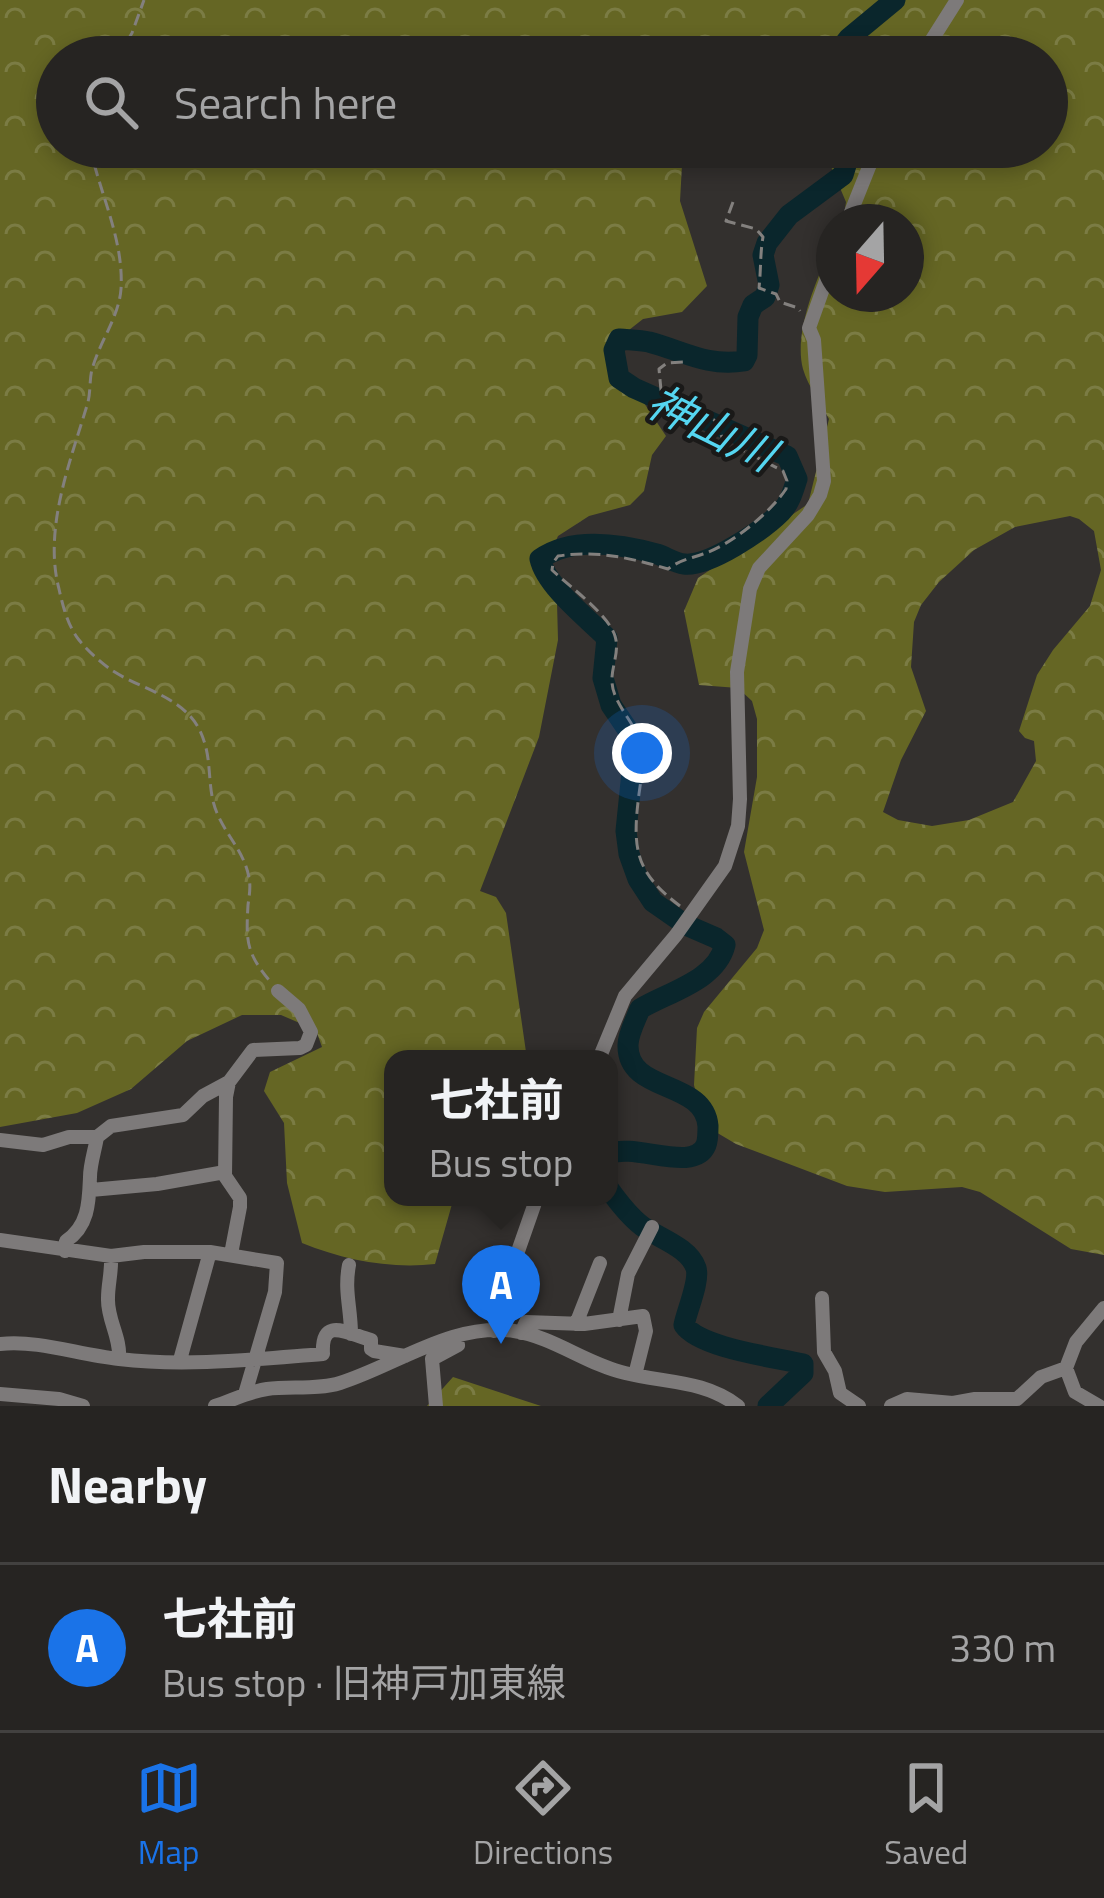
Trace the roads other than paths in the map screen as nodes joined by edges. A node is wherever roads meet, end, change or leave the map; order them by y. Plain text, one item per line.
1 (957, 0) edge
2 (934, 36) edge
3 (869, 168) edge
4 (854, 204) edge
5 (816, 308) edge
6 (278, 991) road end
7 (603, 1050) edge
8 (229, 1082) junction
9 (97, 1137) junction
10 (0, 1140) edge
11 (225, 1172) junction
12 (91, 1190) junction
13 (535, 1206) edge
14 (652, 1227) dead end
15 (0, 1240) edge
16 (65, 1251) junction
17 (210, 1252) junction
18 (231, 1254) junction
19 (111, 1256) junction
20 (600, 1263) dead end
21 (349, 1265) dead end
22 (822, 1298) dead end
23 (1104, 1310) edge
24 (619, 1320) junction
25 (576, 1324) junction
26 (494, 1331) junction
27 (521, 1333) junction
28 (351, 1334) junction
29 (456, 1337) junction
30 (0, 1344) edge
31 (405, 1356) junction
32 (256, 1359) junction
33 (119, 1360) junction
34 (180, 1360) junction
35 (1066, 1368) junction
36 (635, 1375) junction
37 (0, 1394) edge
38 (245, 1394) junction
39 (907, 1403) edge
40 (736, 1405) edge
41 (83, 1406) edge
42 (215, 1406) edge
43 (436, 1406) edge
44 (859, 1406) edge
45 (891, 1406) edge
46 (1100, 1406) edge

1 - 2 street
3 - 4 street
5 - 7 street
6 - 8 street
8 - 9 street
8 - 11 street
9 - 10 street
9 - 12 street
11 - 12 street
11 - 18 street
12 - 16 street
13 - 26 street
14 - 24 street
15 - 16 street
16 - 19 street
17 - 18 street
17 - 19 street
17 - 34 street
18 - 32 street
19 - 33 street
20 - 25 street
21 - 28 street
22 - 44 street
23 - 35 street
24 - 25 street
24 - 36 street
25 - 27 street
26 - 27 street
26 - 29 street
27 - 36 street
28 - 31 street
28 - 32 street
29 - 31 street
29 - 43 street
30 - 33 street
31 - 38 street
32 - 34 street
32 - 38 street
33 - 34 street
35 - 39 street
35 - 46 street
36 - 40 street
37 - 41 street
38 - 42 street
39 - 45 street

